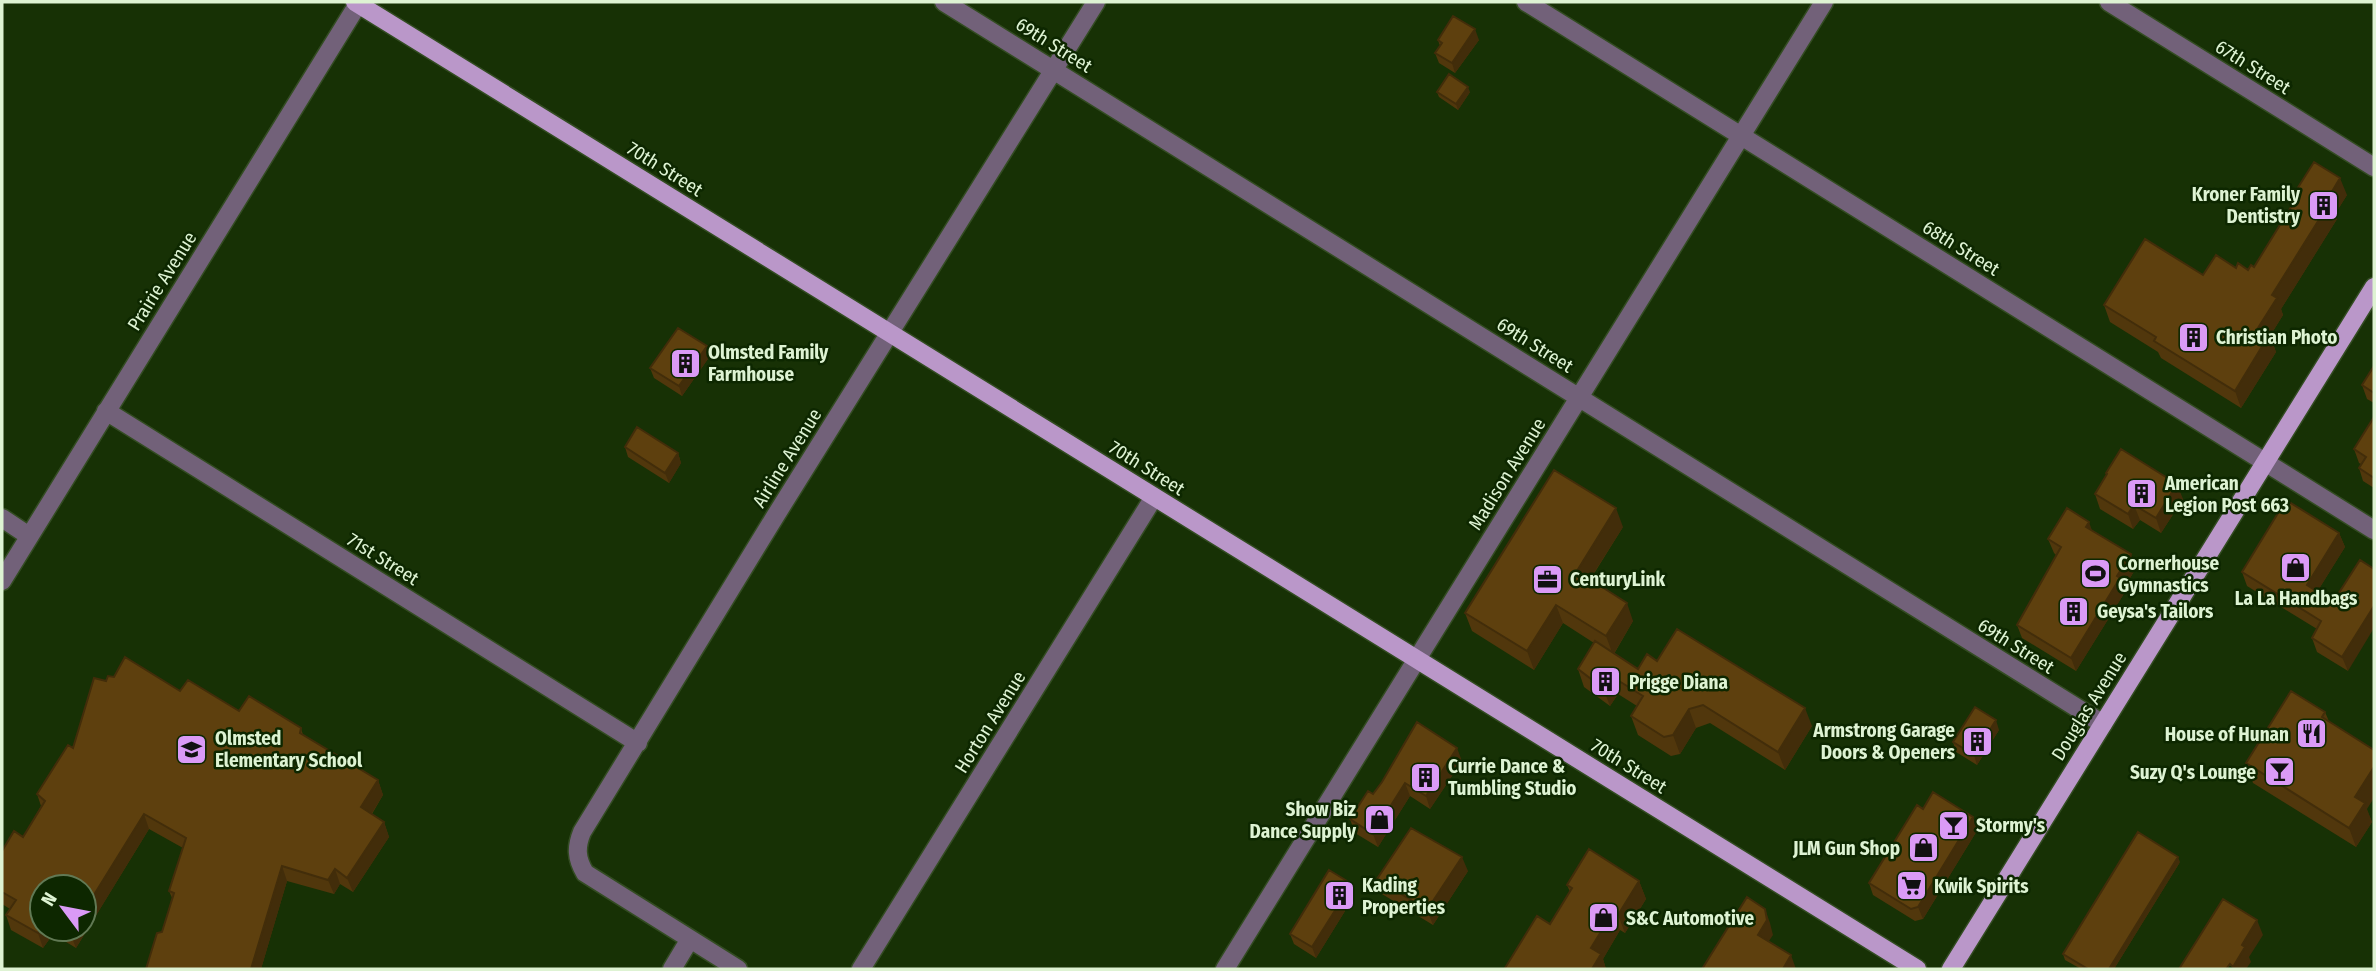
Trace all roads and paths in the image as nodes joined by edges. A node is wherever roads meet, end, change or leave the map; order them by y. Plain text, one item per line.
1 (944, 2) edge
2 (1096, 2) edge
3 (1525, 2) edge
4 (1824, 2) edge
5 (2109, 2) edge
6 (362, 4) edge
7 (1054, 70) junction
8 (1741, 136) junction
9 (2374, 167) edge
10 (2374, 287) edge
11 (891, 334) junction
12 (1579, 398) junction
13 (106, 411) junction
14 (2265, 462) junction
15 (1154, 496) junction
16 (2, 519) edge
17 (2374, 530) edge
18 (29, 536) junction
19 (2, 581) edge
20 (1417, 659) junction
21 (2103, 724) junction
22 (638, 743) junction
23 (690, 939) junction
24 (672, 969) edge
25 (738, 969) edge
26 (861, 969) edge
27 (1225, 969) edge
28 (1917, 969) edge
29 (1951, 969) edge

1 - 7 street, 69th Street
2 - 7 street, Airline Avenue
3 - 8 street, 68th Street
4 - 8 street, Madison Avenue
5 - 9 street, 67th Street
6 - 11 main road, 70th Street
6 - 13 street, Prairie Avenue
7 - 11 street, Airline Avenue
7 - 12 street, 69th Street
8 - 12 street, Madison Avenue
8 - 14 street, 68th Street
10 - 14 main road, Douglas Avenue
11 - 15 main road, 70th Street
11 - 22 street, Airline Avenue
12 - 20 street, Madison Avenue
12 - 21 street, 69th Street
13 - 18 street, Prairie Avenue
13 - 22 street, 71st Street
14 - 17 street, 68th Street
14 - 21 main road, Douglas Avenue
15 - 20 main road, 70th Street
15 - 26 street, Horton Avenue
16 - 18 street
18 - 19 street, Prairie Avenue
20 - 27 street, Madison Avenue
20 - 28 main road, 70th Street
21 - 29 main road, Douglas Avenue
22 - 23 street, Airline Avenue
23 - 24 street
23 - 25 street

